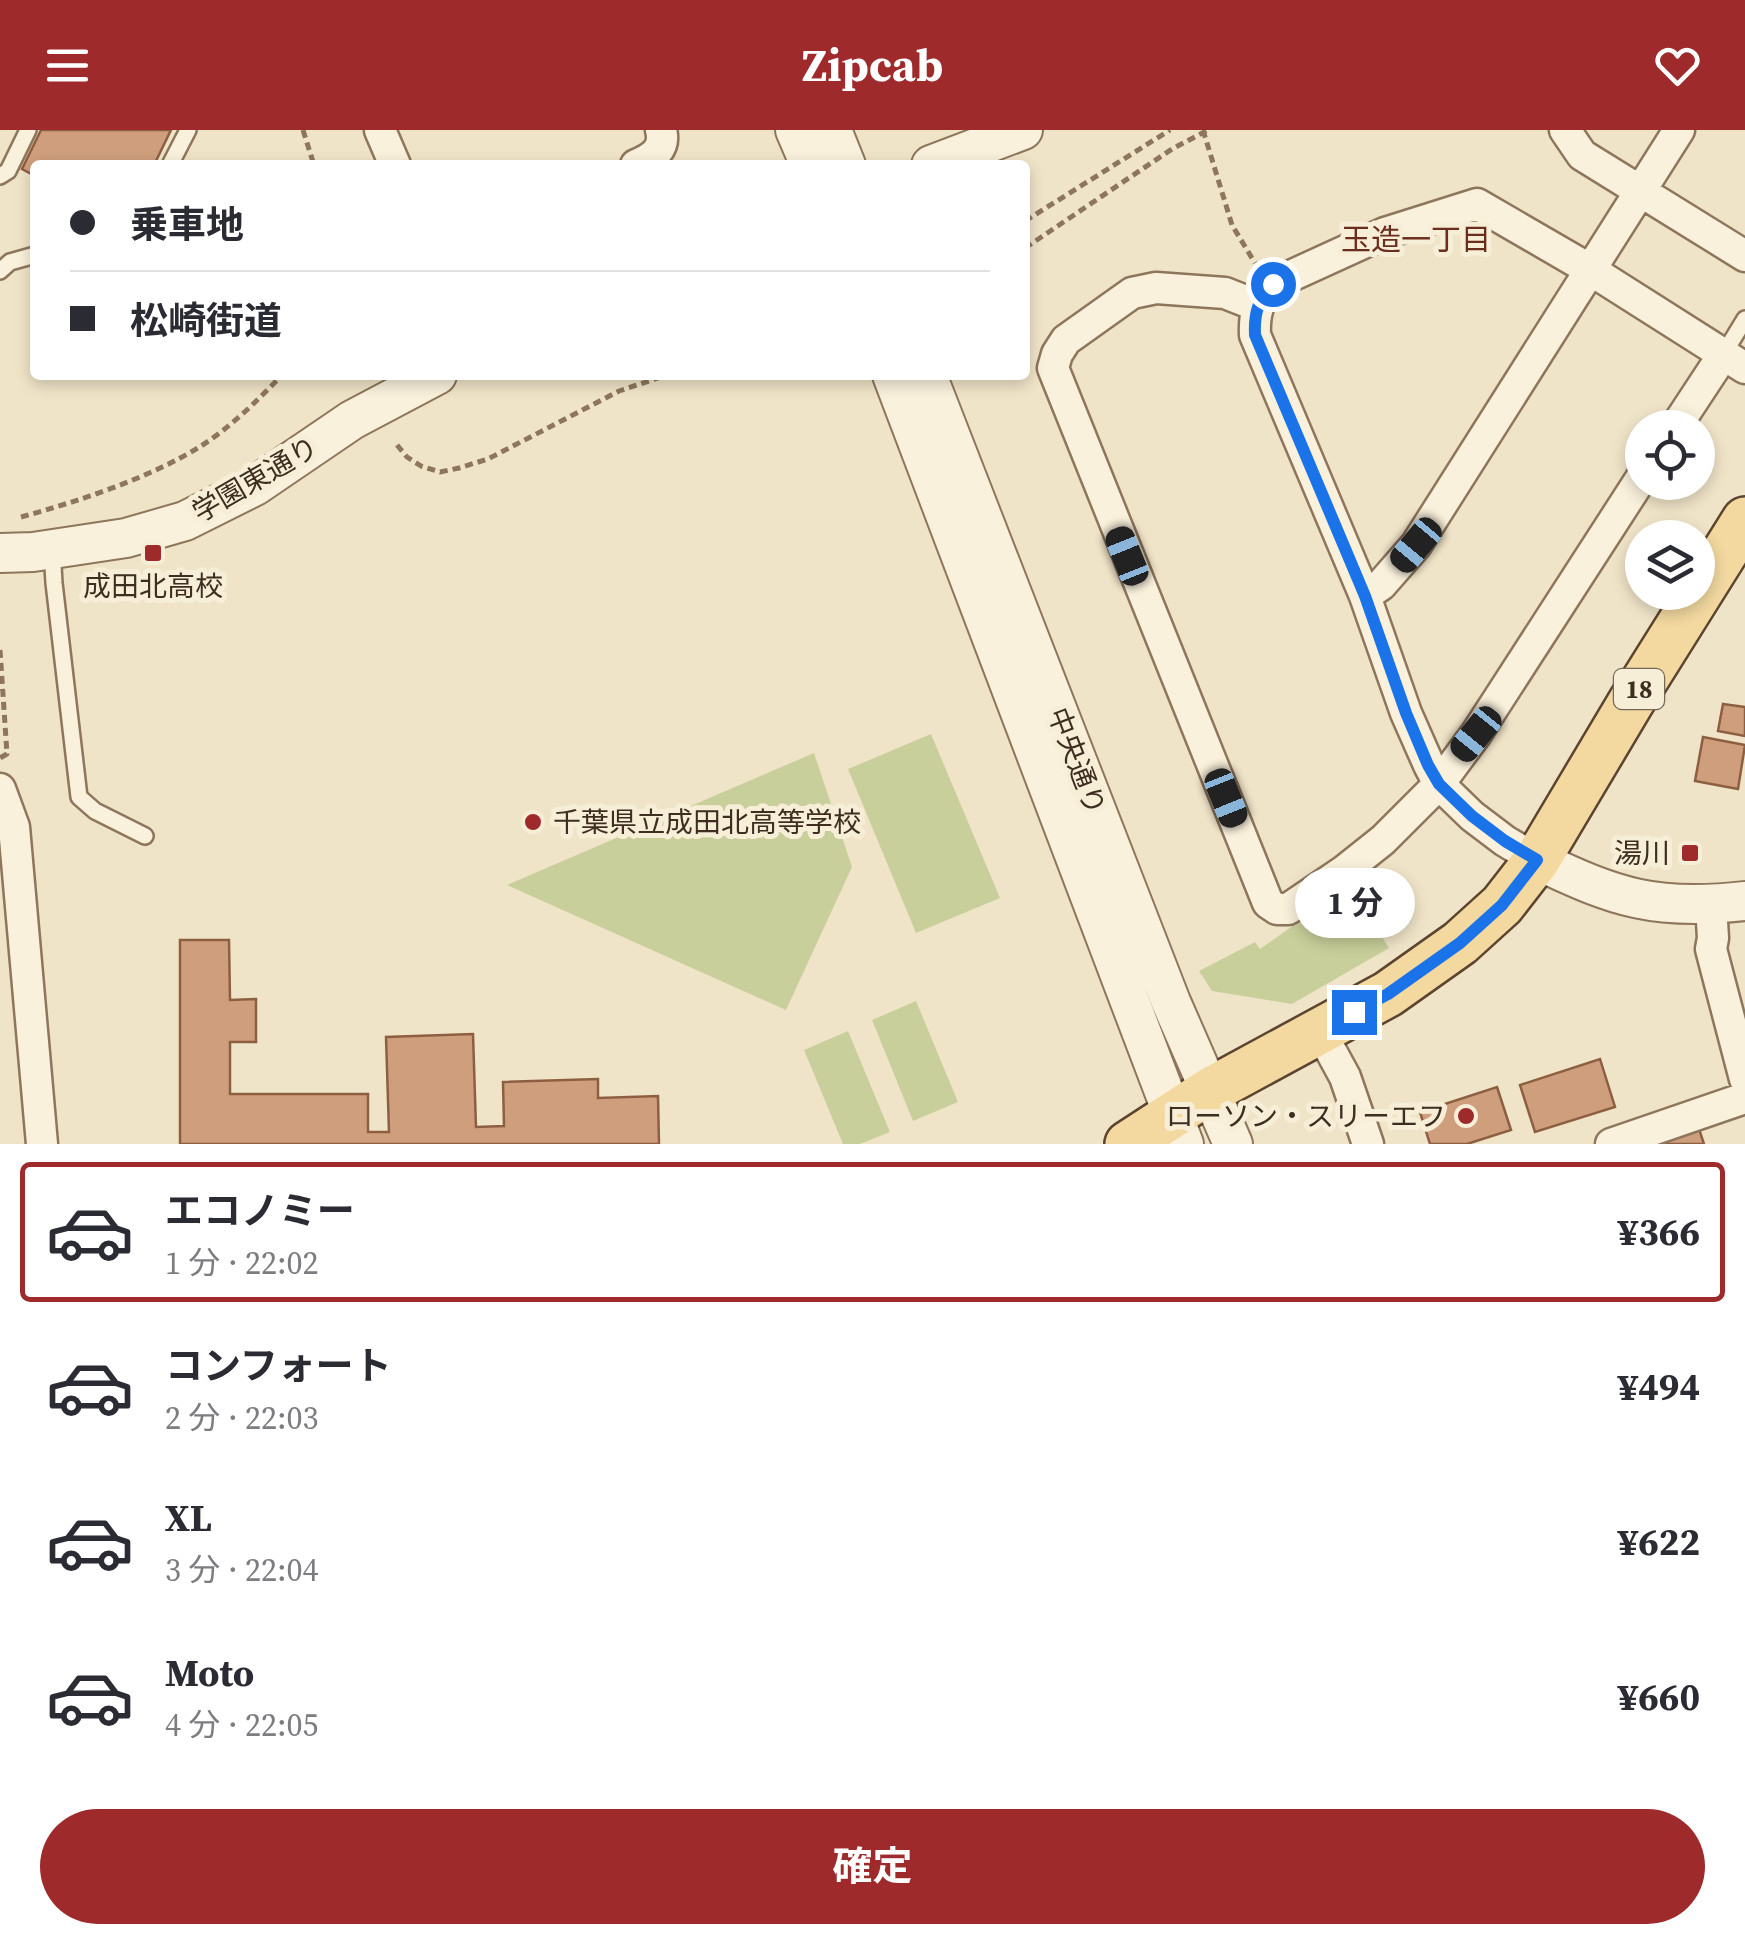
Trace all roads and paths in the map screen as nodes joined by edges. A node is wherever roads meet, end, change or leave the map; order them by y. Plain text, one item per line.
1 (28, 130) edge
2 (188, 130) edge
3 (303, 130) edge
4 (380, 130) edge
5 (661, 130) edge
6 (795, 130) edge
7 (832, 130) edge
8 (1023, 130) edge
9 (1170, 130) edge
10 (1565, 130) edge
11 (1679, 130) edge
12 (1205, 131) edge
13 (173, 160) edge
14 (312, 160) edge
15 (393, 160) edge
16 (648, 160) edge
17 (808, 160) edge
18 (844, 160) edge
19 (944, 160) edge
20 (0, 176) edge
21 (1641, 190) junction
22 (1030, 219) edge
23 (1030, 245) edge
24 (30, 256) edge
25 (1745, 256) edge
26 (1589, 269) junction
27 (0, 271) edge
28 (1266, 295) junction
29 (1745, 319) edge
30 (1734, 361) edge
31 (277, 380) edge
32 (428, 380) edge
33 (651, 380) edge
34 (894, 380) edge
35 (929, 380) edge
36 (1691, 410) edge
37 (397, 445) dead end
38 (1627, 500) edge
39 (1745, 520) edge
40 (7, 536) edge
41 (52, 549) junction
42 (1365, 596) junction
43 (0, 650) edge
44 (0, 758) edge
45 (1439, 784) junction
46 (0, 789) edge
47 (145, 836) dead end
48 (1537, 860) junction
49 (1728, 903) edge
50 (13, 962) edge
51 (1320, 1031) junction
52 (1745, 1080) edge
53 (1211, 1090) junction
54 (1745, 1098) edge
55 (1178, 1130) edge
56 (42, 1144) edge
57 (1128, 1144) edge
58 (1233, 1144) edge
59 (1368, 1144) edge
60 (1611, 1144) edge

1 - 20 lane
2 - 13 lane
3 - 14 path
4 - 15 street
5 - 16 street
6 - 17 street
7 - 18 street
8 - 19 street
9 - 22 path
10 - 21 street
11 - 21 street
12 - 23 path
12 - 28 path
21 - 25 street
21 - 26 street
24 - 27 lane
26 - 28 street
26 - 30 street
26 - 42 street
28 - 42 street
28 - 45 street
29 - 30 lane
30 - 36 street
31 - 40 path
32 - 41 street, 学園東通り
33 - 37 path
34 - 55 street, 中央通り
35 - 53 street, 中央通り
38 - 45 street
39 - 48 main road, 18
40 - 41 street, 学園東通り
41 - 47 lane
42 - 45 street
43 - 44 path
45 - 48 street
46 - 50 street
48 - 49 street
48 - 51 main road, 18
49 - 52 street
50 - 56 street
51 - 53 main road, 18
51 - 59 street
53 - 55 main road, 18
53 - 58 street, 中央通り
54 - 60 street
55 - 57 main road, 18

